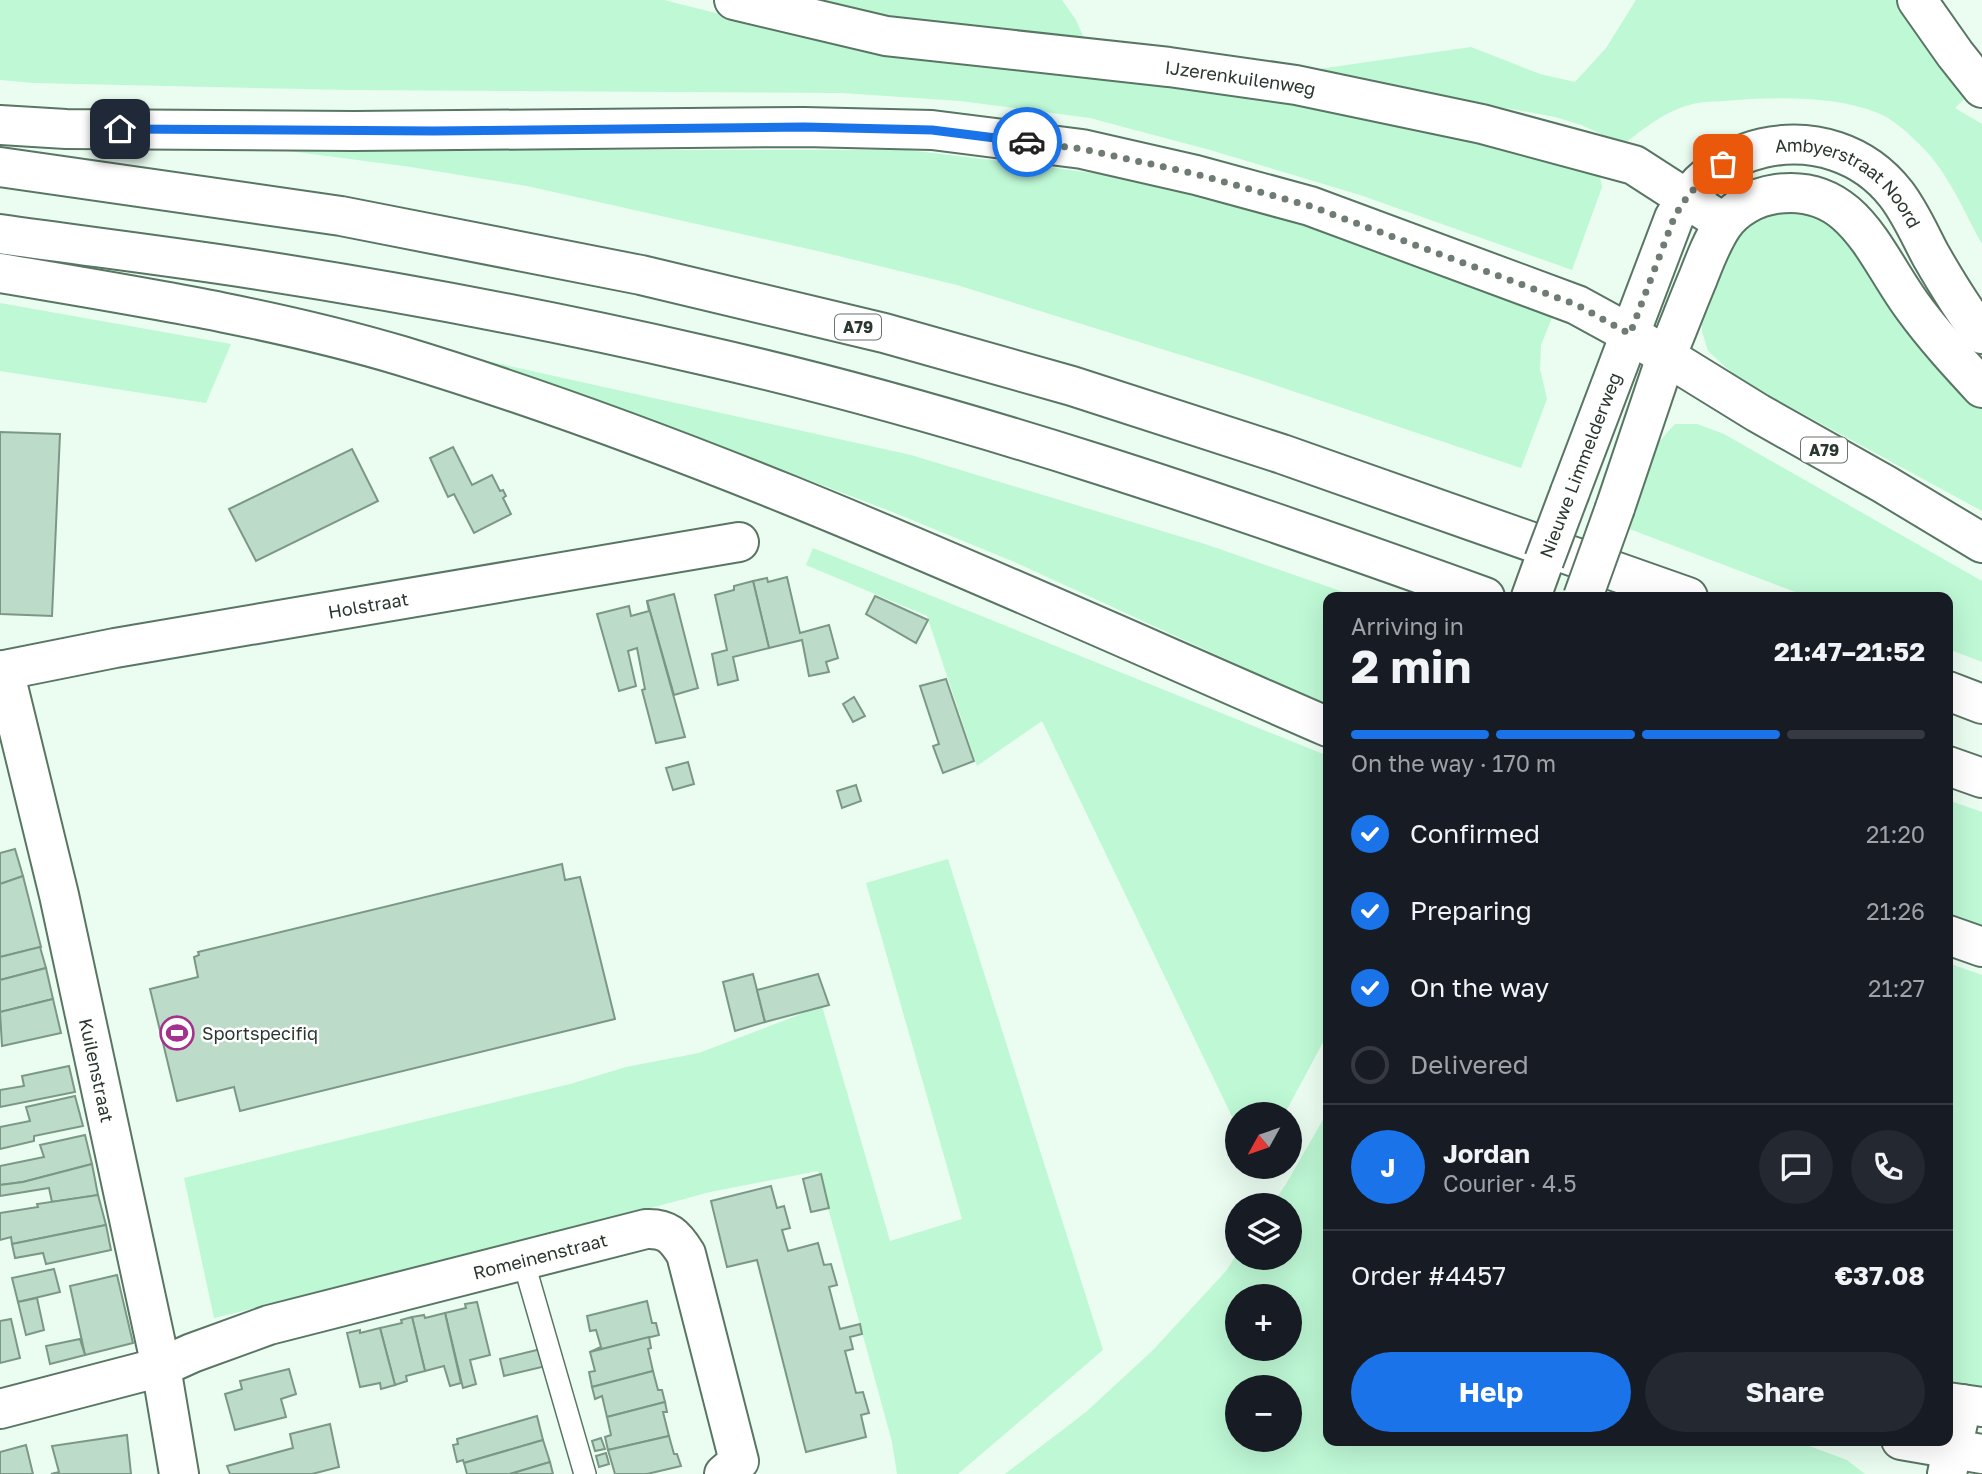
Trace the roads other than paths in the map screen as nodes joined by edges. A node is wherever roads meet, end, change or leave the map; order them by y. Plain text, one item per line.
1 (734, 0) edge
2 (1917, 0) edge
3 (1982, 88) edge
4 (0, 125) edge
5 (0, 167) edge
6 (1686, 198) junction
7 (1724, 223) junction
8 (0, 234) edge
9 (0, 273) edge
10 (1630, 334) junction
11 (1982, 334) edge
12 (1666, 357) junction
13 (1982, 388) edge
14 (739, 542) dead end
15 (1982, 544) edge
16 (1471, 592) edge
17 (1533, 592) edge
18 (1585, 592) edge
19 (1674, 592) edge
20 (2, 671) edge
21 (1953, 693) edge
22 (1982, 704) edge
23 (1323, 725) edge
24 (1953, 768) edge
25 (1982, 778) edge
26 (1953, 937) edge
27 (1982, 947) edge
28 (523, 1260) junction
29 (161, 1367) junction
30 (1964, 1404) edge
31 (0, 1409) edge
32 (1920, 1446) edge
33 (1961, 1459) edge
34 (179, 1474) edge
35 (584, 1474) edge
36 (724, 1474) edge

1 - 6 main road, IJzerenkuilenweg
2 - 3 main road
4 - 10 main road
5 - 19 main road, A79
6 - 7 main road, IJzerenkuilenweg
6 - 10 main road, Ambyerstraat Noord
6 - 11 main road, Ambyerstraat Noord
7 - 12 main road, Ambyerstraat Noord
7 - 13 main road, Ambyerstraat Noord
8 - 16 main road
9 - 23 main road
10 - 12 main road
10 - 17 main road, Nieuwe Limmelderweg, bridge
12 - 15 main road, A79
12 - 18 main road, bridge
14 - 20 main road, Holstraat
20 - 29 main road, Kuilenstraat
21 - 22 main road
24 - 25 main road
26 - 27 main road
28 - 29 main road, Romeinenstraat
28 - 35 lane
28 - 36 main road, Romeinenstraat
29 - 31 main road, Romeinenstraat
29 - 34 main road, Kuilenstraat
30 - 33 main road
32 - 33 main road

